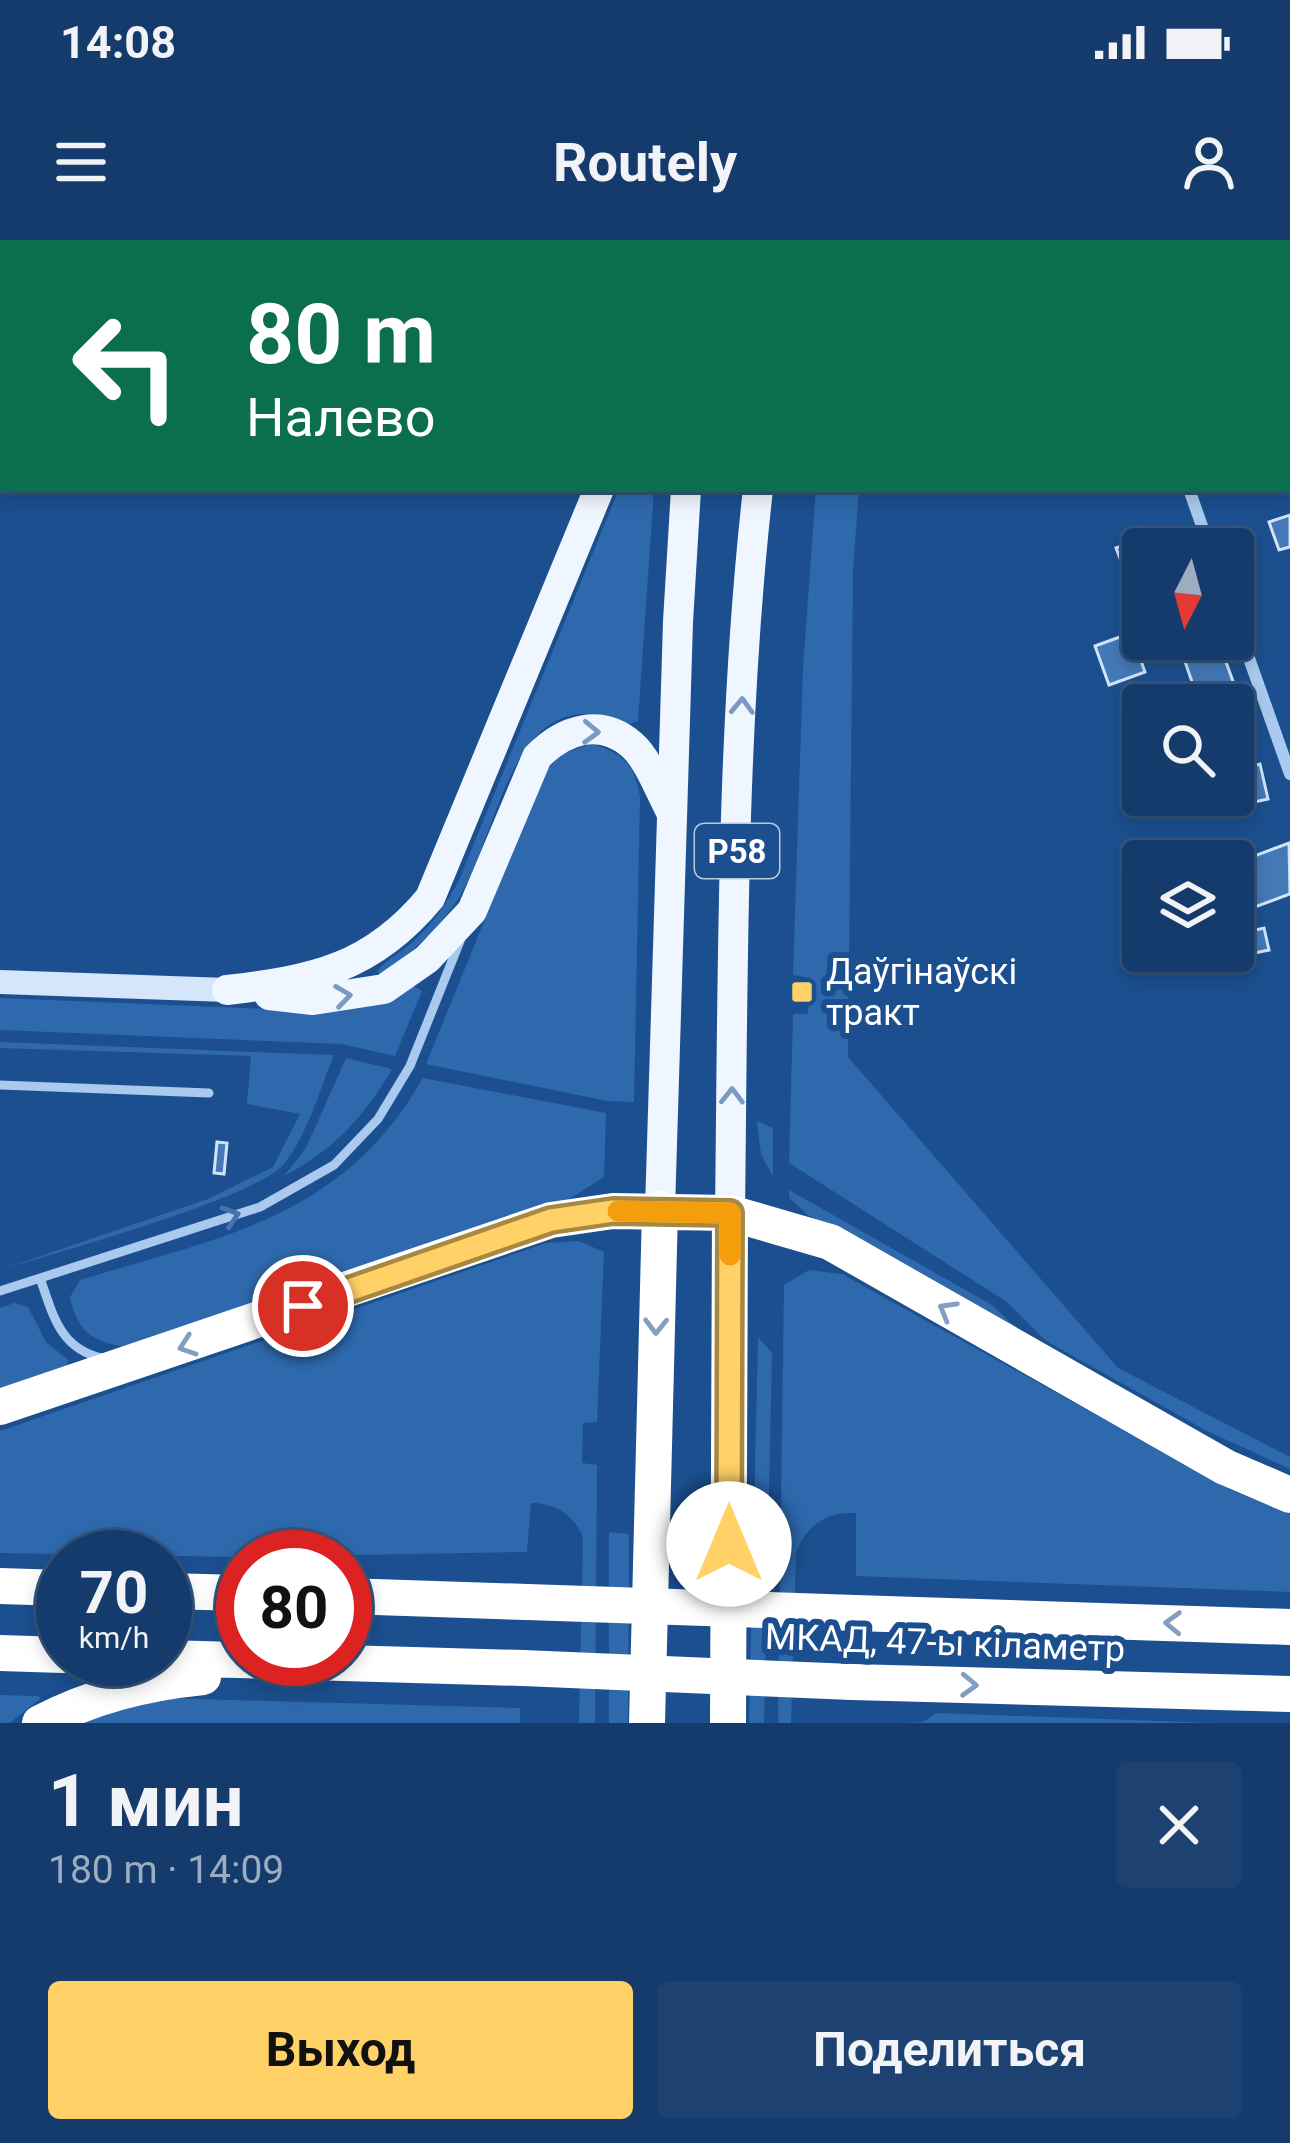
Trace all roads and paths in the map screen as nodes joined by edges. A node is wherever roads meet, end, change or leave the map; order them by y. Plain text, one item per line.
1 (598, 492) edge
2 (686, 492) edge
3 (758, 492) edge
4 (1190, 492) edge
5 (1203, 528) edge
6 (1250, 660) edge
7 (1290, 774) edge
8 (672, 814) junction
9 (472, 911) junction
10 (0, 982) edge
11 (227, 990) junction
12 (0, 1085) edge
13 (209, 1093) dead end
14 (660, 1209) junction
15 (730, 1213) junction
16 (40, 1279) junction
17 (0, 1292) edge
18 (137, 1363) junction
19 (0, 1407) edge
20 (1290, 1495) edge
21 (0, 1586) edge
22 (36, 1587) edge
23 (372, 1598) edge
24 (1290, 1627) edge
25 (0, 1653) edge
26 (36, 1654) edge
27 (372, 1664) edge
28 (216, 1675) edge
29 (1290, 1694) edge
30 (40, 1723) edge
31 (647, 1723) edge
32 (728, 1723) edge

1 - 11 main road, Р58
2 - 8 main road, Р58
15 -> 3 main road, Р58
4 - 5 street
6 - 7 street
9 -> 8 main road, Р58
8 - 14 main road, Р58
11 -> 9 main road, Р58
16 -> 9 lane
10 - 11 street, Р58
12 - 13 lane
14 - 15 highway
14 -> 18 highway
14 -> 31 highway, Р58
20 -> 15 highway
15 - 32 highway, Р58
16 - 17 lane
16 - 18 lane
18 - 19 highway
21 - 22 highway
24 -> 23 highway, МКАД, 47-ы кіламетр, bridge
25 - 26 highway
27 -> 29 highway, МКАД, 47-ы кіламетр, bridge
28 - 30 highway

